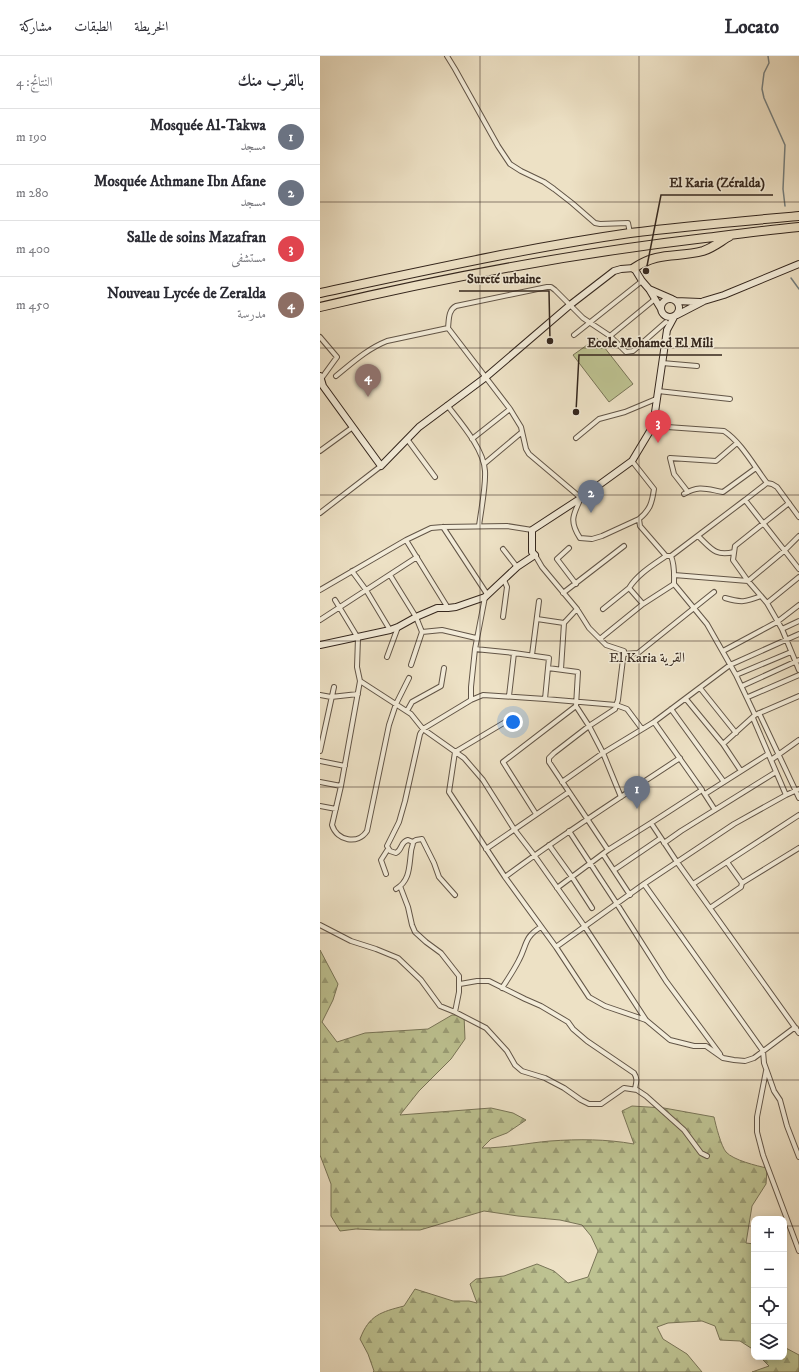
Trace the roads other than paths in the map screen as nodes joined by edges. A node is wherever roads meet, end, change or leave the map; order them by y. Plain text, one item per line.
1 (447, 56) edge
2 (799, 216) edge
3 (799, 228) edge
4 (630, 234) junction
5 (731, 235) junction
6 (799, 264) edge
7 (634, 268) junction
8 (642, 281) junction
9 (650, 289) junction
10 (320, 293) edge
11 (655, 299) junction
12 (674, 300) junction
13 (343, 301) junction
14 (704, 301) junction
15 (570, 305) junction
16 (320, 307) edge
17 (661, 309) junction
18 (320, 312) edge
19 (676, 316) junction
20 (665, 319) junction
21 (589, 322) junction
22 (448, 328) junction
23 (667, 330) junction
24 (574, 335) dead end
25 (610, 336) junction
26 (320, 338) edge
27 (662, 363) junction
28 (697, 366) dead end
29 (336, 376) dead end
30 (486, 377) junction
31 (320, 378) edge
32 (321, 387) edge
33 (658, 391) junction
34 (656, 399) junction
35 (730, 399) dead end
36 (447, 405) junction
37 (510, 409) junction
38 (653, 426) junction
39 (353, 427) junction
40 (522, 432) junction
41 (576, 438) dead end
42 (406, 439) junction
43 (472, 439) junction
44 (737, 443) junction
45 (320, 451) edge
46 (632, 461) junction
47 (484, 464) junction
48 (381, 466) junction
49 (756, 468) junction
50 (435, 477) dead end
51 (767, 483) junction
52 (581, 498) junction
53 (745, 500) junction
54 (789, 503) junction
55 (320, 513) edge
56 (799, 517) edge
57 (639, 519) junction
58 (763, 524) junction
59 (479, 526) junction
60 (443, 527) junction
61 (532, 530) junction
62 (698, 536) junction
63 (799, 536) edge
64 (406, 540) junction
65 (624, 546) dead end
66 (569, 548) dead end
67 (504, 549) dead end
68 (734, 552) junction
69 (784, 552) junction
70 (726, 554) junction
71 (535, 555) junction
72 (666, 556) junction
73 (671, 556) junction
74 (417, 557) junction
75 (733, 560) junction
76 (517, 567) junction
77 (799, 569) edge
78 (352, 571) junction
79 (390, 575) junction
80 (674, 575) junction
81 (799, 577) edge
82 (504, 580) junction
83 (748, 581) junction
84 (576, 584) junction
85 (674, 584) junction
86 (630, 588) junction
87 (320, 590) edge
88 (366, 590) junction
89 (714, 592) dead end
90 (564, 593) junction
91 (486, 595) junction
92 (761, 596) junction
93 (725, 598) dead end
94 (334, 600) dead end
95 (539, 601) dead end
96 (767, 603) junction
97 (643, 604) junction
98 (799, 605) edge
99 (339, 607) junction
100 (448, 608) junction
101 (694, 608) junction
102 (577, 609) junction
103 (603, 609) dead end
104 (416, 617) junction
105 (503, 617) dead end
106 (537, 619) junction
107 (320, 620) edge
108 (799, 621) edge
109 (777, 622) junction
110 (564, 623) junction
111 (398, 627) junction
112 (782, 629) junction
113 (390, 630) junction
114 (422, 632) junction
115 (799, 634) edge
116 (358, 638) junction
117 (476, 638) junction
118 (601, 638) junction
119 (786, 640) junction
120 (320, 645) edge
121 (475, 649) junction
122 (723, 651) junction
123 (791, 652) junction
124 (514, 653) junction
125 (624, 654) junction
126 (532, 655) junction
127 (387, 657) dead end
128 (797, 661) edge
129 (411, 665) dead end
130 (730, 665) junction
131 (444, 668) dead end
132 (548, 668) junction
133 (560, 669) junction
134 (799, 670) edge
135 (736, 676) junction
136 (799, 676) edge
137 (408, 678) dead end
138 (360, 681) junction
139 (742, 686) junction
140 (334, 687) dead end
141 (700, 688) junction
142 (320, 694) edge
143 (358, 694) junction
144 (509, 696) junction
145 (799, 696) edge
146 (331, 697) junction
147 (748, 697) junction
148 (544, 699) junction
149 (686, 699) junction
150 (471, 700) junction
151 (576, 703) junction
152 (396, 704) junction
153 (616, 705) junction
154 (671, 709) junction
155 (407, 712) junction
156 (756, 715) junction
157 (507, 721) dead end
158 (654, 722) junction
159 (589, 726) junction
160 (423, 729) junction
161 (642, 729) junction
162 (736, 733) junction
163 (799, 740) edge
164 (723, 744) junction
165 (320, 751) edge
166 (455, 752) junction
167 (603, 753) junction
168 (768, 754) junction
169 (778, 756) junction
170 (680, 758) junction
171 (771, 760) junction
172 (320, 761) edge
173 (345, 766) junction
174 (741, 771) junction
175 (776, 772) junction
176 (320, 782) edge
177 (562, 782) junction
178 (724, 782) junction
179 (341, 786) junction
180 (702, 790) junction
181 (796, 790) edge
182 (569, 792) junction
183 (705, 794) junction
184 (786, 794) junction
185 (621, 796) junction
186 (799, 798) edge
187 (320, 806) edge
188 (336, 809) junction
189 (715, 810) junction
190 (536, 814) junction
191 (799, 815) edge
192 (587, 819) junction
193 (651, 823) junction
194 (514, 829) junction
195 (569, 831) junction
196 (661, 838) junction
197 (413, 842) junction
198 (664, 843) junction
199 (549, 845) junction
200 (799, 848) edge
201 (388, 849) junction
202 (486, 849) junction
203 (608, 850) junction
204 (603, 854) junction
205 (534, 855) junction
206 (677, 862) junction
207 (727, 862) junction
208 (591, 863) junction
209 (614, 870) junction
210 (386, 874) dead end
211 (505, 877) junction
212 (572, 877) junction
213 (742, 883) junction
214 (644, 884) junction
215 (693, 884) junction
216 (557, 888) junction
217 (455, 895) dead end
218 (630, 895) junction
219 (617, 904) junction
220 (592, 908) dead end
221 (710, 908) junction
222 (320, 925) edge
223 (541, 927) junction
224 (585, 927) junction
225 (556, 947) junction
226 (460, 984) junction
227 (502, 988) junction
228 (455, 1012) junction
229 (646, 1020) junction
230 (794, 1028) junction
231 (799, 1031) edge
232 (763, 1051) junction
233 (723, 1058) junction
234 (767, 1071) junction
235 (635, 1090) junction
236 (707, 1156) dead end
237 (799, 1157) edge
238 (799, 1251) edge

1 - 4 street
2 - 4 highway
3 - 5 highway
4 - 10 highway
5 - 7 highway
5 - 13 highway
6 - 14 street
7 - 8 street
7 - 15 street
8 - 9 street
8 - 21 street
9 - 11 street
9 - 12 street
11 - 17 street
11 - 25 street
12 - 14 street
12 - 17 street
12 - 19 street
13 - 16 highway
13 - 18 highway
14 - 19 street
15 - 21 street
15 - 22 street
15 - 30 street
17 - 20 street
19 - 20 street
19 - 23 street
20 - 23 street
20 - 25 street
21 - 24 street
21 - 25 street
22 - 29 street
22 - 30 street
23 - 27 street
26 - 31 street
27 - 28 street
27 - 33 street
30 - 36 street
30 - 37 street
31 - 32 street
32 - 39 street
33 - 34 street
33 - 35 street
34 - 38 street
34 - 41 street
36 - 42 street
36 - 43 street
37 - 40 street
37 - 43 street
38 - 44 street
38 - 46 street
39 - 45 street
39 - 48 street
40 - 47 street
40 - 52 street
42 - 48 street
42 - 50 street
43 - 47 street
44 - 49 street
44 - 49 street
46 - 52 street
46 - 57 street
47 - 59 street
48 - 55 street
49 - 51 street
51 - 53 street
51 - 54 street
52 - 57 street
52 - 61 street
53 - 58 street
53 - 62 street
54 - 56 street
54 - 58 street
57 - 72 street
58 - 68 street
58 - 69 street
59 - 60 street
59 - 61 street
60 - 64 street
60 - 91 street
61 - 71 street
62 - 70 street
62 - 73 street
63 - 69 street
64 - 74 street
64 - 78 street
65 - 84 street
66 - 84 street
67 - 76 street
68 - 70 street
68 - 75 street
69 - 77 street
69 - 83 street
70 - 75 street
71 - 76 street
71 - 90 street
72 - 73 street
72 - 86 street
73 - 80 street
74 - 79 street
74 - 100 street
75 - 83 street
76 - 82 street
78 - 87 street
78 - 88 street
79 - 88 street
79 - 104 street
80 - 83 street
80 - 85 street
81 - 96 street
82 - 91 street
82 - 105 street
83 - 92 street
84 - 90 street
85 - 97 street
85 - 101 street
86 - 97 street
86 - 103 street
88 - 99 street
88 - 113 street
89 - 101 street
90 - 102 street
91 - 100 street
91 - 117 street
92 - 93 street
92 - 96 street
94 - 99 street
95 - 106 street
96 - 109 street
97 - 118 street
98 - 109 street
99 - 107 street
99 - 116 street
100 - 104 street
101 - 122 street
101 - 125 street
102 - 110 street
102 - 118 street
104 - 111 street
104 - 114 street
106 - 110 street
106 - 126 street
108 - 112 street
109 - 112 street
109 - 122 street
110 - 133 street
111 - 113 street
111 - 127 street
112 - 119 street
113 - 116 street
114 - 117 street
114 - 129 street
115 - 119 street
116 - 120 street
116 - 138 street
117 - 121 street
118 - 125 street
119 - 123 street
119 - 130 street
121 - 124 street
121 - 150 street
122 - 130 street
123 - 128 street
123 - 135 street
124 - 126 street
124 - 144 street
125 - 153 street
126 - 132 street
128 - 134 street
128 - 139 street
130 - 135 street
130 - 141 street
131 - 155 street
132 - 133 street
132 - 148 street
133 - 151 street
135 - 139 street
136 - 147 street
137 - 152 street
138 - 143 street
138 - 152 street
139 - 147 street
140 - 146 street
141 - 149 street
141 - 162 street
142 - 146 street
143 - 146 street
143 - 173 street
144 - 148 street
144 - 150 street
145 - 156 street
146 - 165 street
147 - 156 street
148 - 151 street
149 - 154 street
149 - 164 street
150 - 160 street
151 - 153 street
151 - 159 street
151 - 190 street
152 - 155 street
152 - 188 street
153 - 159 street
153 - 161 street
154 - 158 street
154 - 178 street
155 - 160 street
156 - 162 street
156 - 168 street
156 - 169 street
157 - 166 street
158 - 161 street
158 - 170 street
159 - 167 street
159 - 177 street
160 - 166 street
160 - 201 street
161 - 167 street
162 - 164 street
163 - 169 street
164 - 174 street
166 - 194 street
166 - 202 street
167 - 177 street
167 - 185 street
168 - 171 street
168 - 174 street
169 - 171 street
169 - 181 street
170 - 180 street
170 - 185 street
171 - 175 street
172 - 173 street
173 - 179 street
174 - 178 street
175 - 184 street
175 - 189 street
176 - 179 street
177 - 182 street
178 - 183 street
179 - 188 street
180 - 183 street
180 - 193 street
181 - 184 street
181 - 186 street
182 - 190 street
182 - 192 street
183 - 189 street
184 - 206 street
185 - 192 street
187 - 188 street
189 - 198 street
190 - 194 street
191 - 207 street
192 - 195 street
192 - 203 street
193 - 196 street
193 - 203 street
194 - 202 street
194 - 205 street
195 - 199 street
195 - 208 street
196 - 198 street
196 - 209 street
197 - 201 street
197 - 217 street
197 - 226 street
198 - 206 street
199 - 205 street
199 - 212 street
200 - 213 street
201 - 210 street
202 - 211 street
203 - 204 street
204 - 208 street
204 - 209 street
205 - 211 street
205 - 216 street
206 - 214 street
206 - 215 street
207 - 213 street
207 - 215 street
208 - 212 street
208 - 219 street
209 - 218 street
211 - 223 street
212 - 216 street
212 - 220 street
213 - 221 street
214 - 218 street
214 - 232 street
215 - 221 street
216 - 224 street
218 - 219 street
219 - 224 street
219 - 233 street
221 - 230 street
222 - 228 street
223 - 225 street
223 - 227 street
224 - 225 street
224 - 229 street
225 - 229 street
226 - 227 street
226 - 228 street
227 - 235 street
228 - 235 street
229 - 233 street
230 - 231 street
230 - 232 street
232 - 233 street
232 - 234 street
234 - 237 street
234 - 238 street
235 - 236 street

